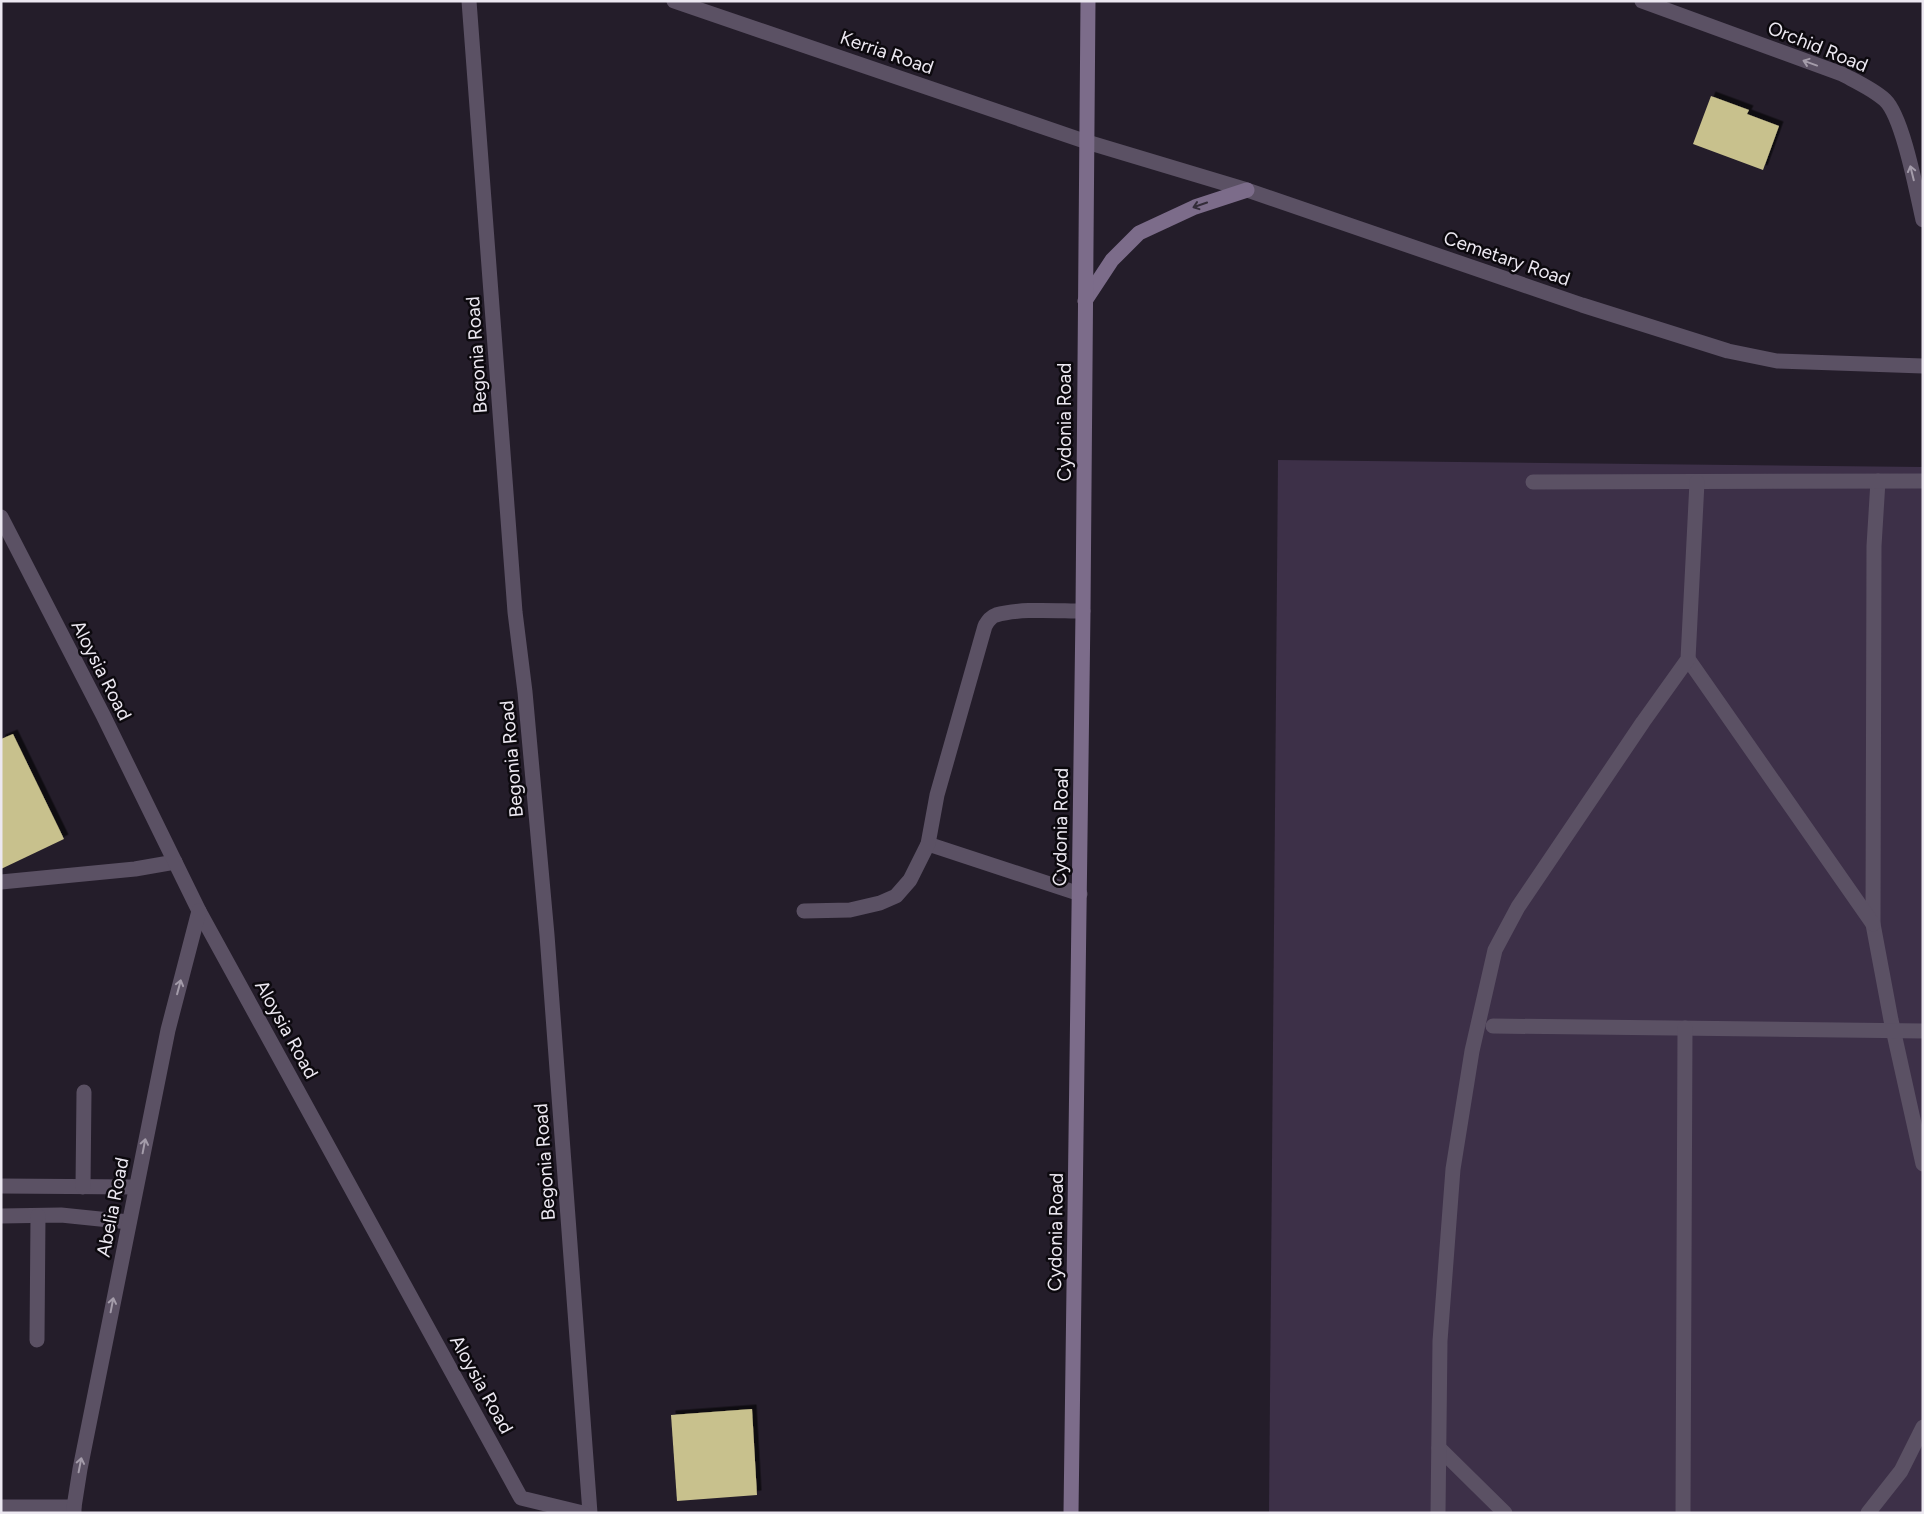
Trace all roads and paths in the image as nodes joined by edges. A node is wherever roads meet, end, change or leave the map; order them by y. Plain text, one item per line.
1 (469, 1) edge
2 (674, 1) edge
3 (1088, 1) edge
4 (1642, 1) edge
5 (1087, 142) junction
6 (1247, 190) junction
7 (1923, 220) edge
8 (1085, 302) junction
9 (1923, 366) edge
10 (1878, 481) junction
11 (1923, 481) edge
12 (1533, 482) dead end
13 (1697, 482) junction
14 (1, 517) edge
15 (1083, 611) junction
16 (1688, 659) junction
17 (928, 844) junction
18 (175, 862) junction
19 (1, 882) edge
20 (1080, 894) junction
21 (199, 911) junction
22 (804, 911) dead end
23 (1873, 924) junction
24 (1493, 1026) dead end
25 (1685, 1028) junction
26 (1894, 1031) junction
27 (1923, 1031) edge
28 (84, 1092) dead end
29 (1923, 1164) edge
30 (1, 1186) edge
31 (82, 1187) junction
32 (136, 1187) junction
33 (1, 1216) edge
34 (38, 1216) junction
35 (129, 1222) junction
36 (37, 1340) dead end
37 (1923, 1427) edge
38 (1439, 1448) junction
39 (521, 1498) junction
40 (1, 1507) edge
41 (74, 1510) edge
42 (528, 1513) edge
43 (583, 1513) edge
44 (590, 1513) edge
45 (1072, 1513) edge
46 (1438, 1513) edge
47 (1505, 1513) edge
48 (1683, 1513) edge
49 (1868, 1513) edge

1 - 44 street, Begonia Road
2 - 5 street, Kerria Road
3 - 5 street, Cydonia Road
7 -> 4 street, Orchid Road
5 - 6 street, Cemetary Road
5 - 8 street, Cydonia Road
6 -> 8 street
6 - 9 street, Cemetary Road
8 - 15 street, Cydonia Road
10 - 11 street
10 - 13 street
10 - 23 street
12 - 13 street
13 - 16 street
14 - 18 street, Aloysia Road
15 - 17 street
15 - 20 street, Cydonia Road
16 - 23 street
16 - 38 street
17 - 20 street
17 - 22 street
18 - 19 street
18 - 21 street, Aloysia Road
20 - 45 street, Cydonia Road
32 -> 21 street, Abelia Road
21 - 39 street, Aloysia Road
23 - 26 street
24 - 25 street
25 - 26 street
25 - 48 street
26 - 27 street
26 - 29 street
28 - 31 street
30 - 31 street
31 - 32 street
32 - 35 street, Abelia Road
33 - 34 street
34 - 35 street
34 - 36 street
41 -> 35 street, Abelia Road
37 - 49 street
38 - 46 street
38 - 47 street
39 - 42 street, Aloysia Road
39 - 43 street
40 - 41 street

